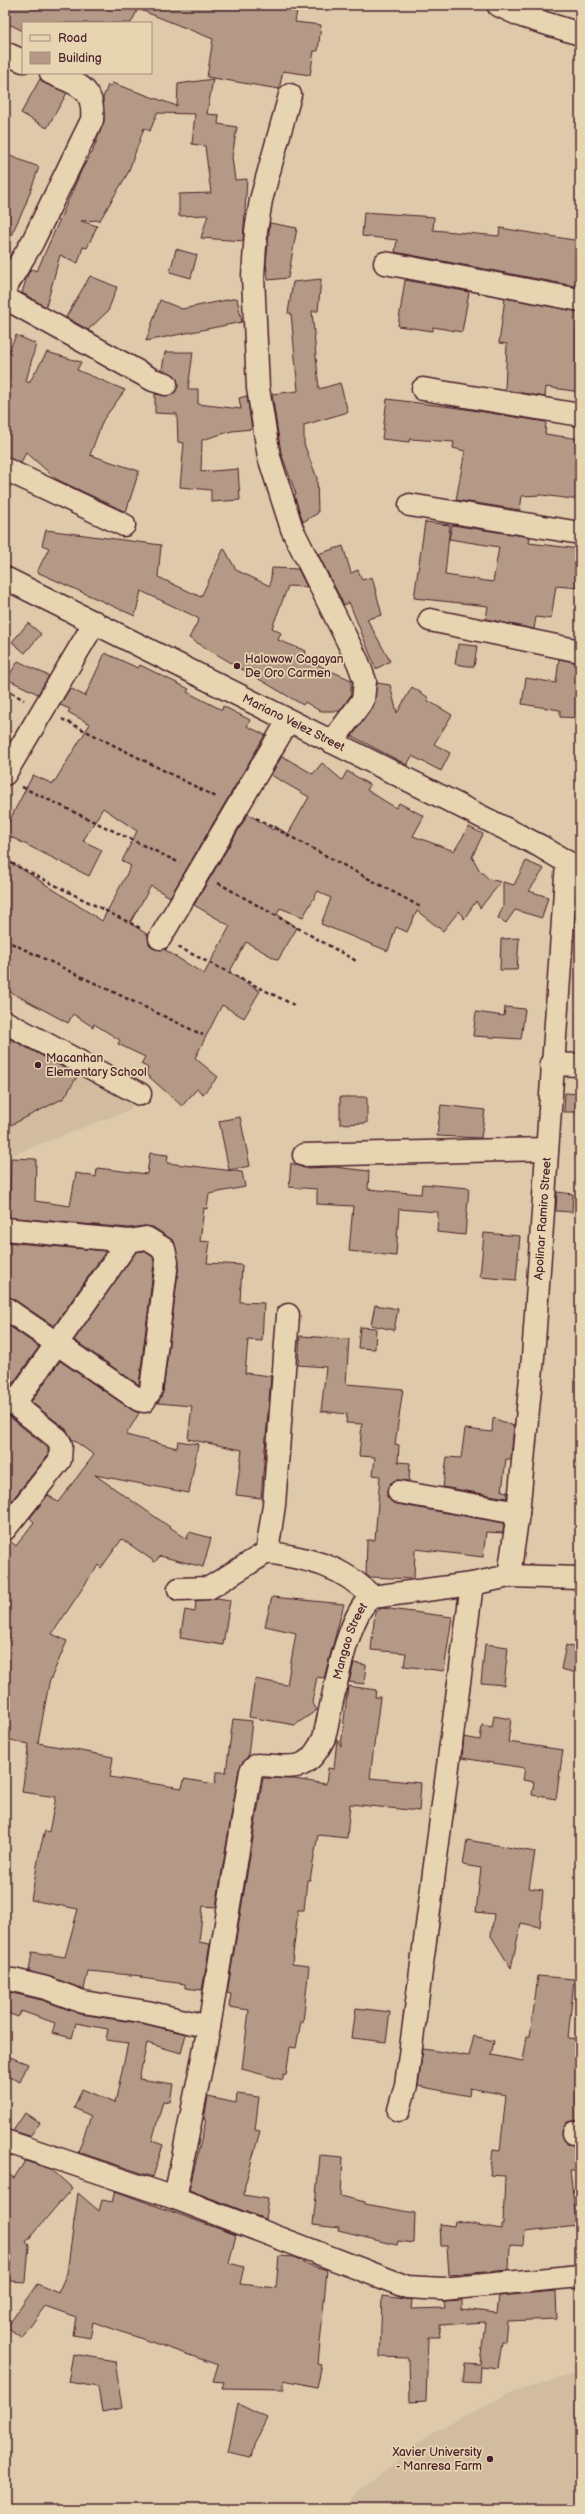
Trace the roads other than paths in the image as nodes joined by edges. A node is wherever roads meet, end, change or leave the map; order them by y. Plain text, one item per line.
1 (498, 5) edge
2 (580, 34) edge
3 (5, 53) edge
4 (22, 61) edge
5 (53, 74) edge
6 (290, 95) dead end
7 (385, 263) dead end
8 (5, 288) edge
9 (5, 298) edge
10 (580, 300) edge
11 (166, 384) dead end
12 (422, 389) dead end
13 (580, 415) edge
14 (5, 469) edge
15 (410, 505) dead end
16 (124, 525) dead end
17 (580, 533) edge
18 (5, 578) edge
19 (430, 620) dead end
20 (95, 622) junction
21 (580, 651) edge
22 (288, 721) junction
23 (332, 742) junction
24 (5, 774) edge
25 (573, 866) edge
26 (160, 938) dead end
27 (5, 1022) edge
28 (551, 1064) junction
29 (580, 1065) edge
30 (140, 1094) dead end
31 (547, 1148) junction
32 (304, 1155) dead end
33 (5, 1229) edge
34 (129, 1241) junction
35 (5, 1308) edge
36 (288, 1315) dead end
37 (58, 1344) junction
38 (10, 1401) edge
39 (399, 1492) dead end
40 (518, 1512) junction
41 (5, 1528) edge
42 (268, 1552) junction
43 (509, 1576) junction
44 (580, 1578) edge
45 (472, 1584) junction
46 (179, 1589) dead end
47 (372, 1597) junction
48 (5, 1981) edge
49 (209, 2027) junction
50 (399, 2110) dead end
51 (5, 2141) edge
52 (175, 2198) junction
53 (580, 2276) edge

1 - 2 street
3 - 4 street
5 - 8 street
6 - 23 street
7 - 10 street
9 - 11 street
12 - 13 street
14 - 16 street
15 - 17 street
18 - 20 street, Mariano Velez Street
19 - 21 street
20 - 22 street, Mariano Velez Street
20 - 24 street
22 - 23 street, Mariano Velez Street
22 - 26 street
23 - 25 street, Mariano Velez Street
25 - 28 street, Apolinar Ramiro Street
27 - 30 street
28 - 29 street
28 - 31 street, Apolinar Ramiro Street
31 - 32 street
31 - 40 street, Apolinar Ramiro Street
33 - 34 street
34 - 37 street
34 - 37 street
35 - 37 street
36 - 42 street
37 - 38 street
38 - 41 street
39 - 40 street
40 - 43 street, Apolinar Ramiro Street
42 - 46 street
42 - 47 street
43 - 44 street, Mangao Street
43 - 45 street, Mangao Street
45 - 47 street, Mangao Street
45 - 50 street
47 - 49 street, Mangao Street
48 - 49 street
49 - 52 street
51 - 52 street
52 - 53 street

